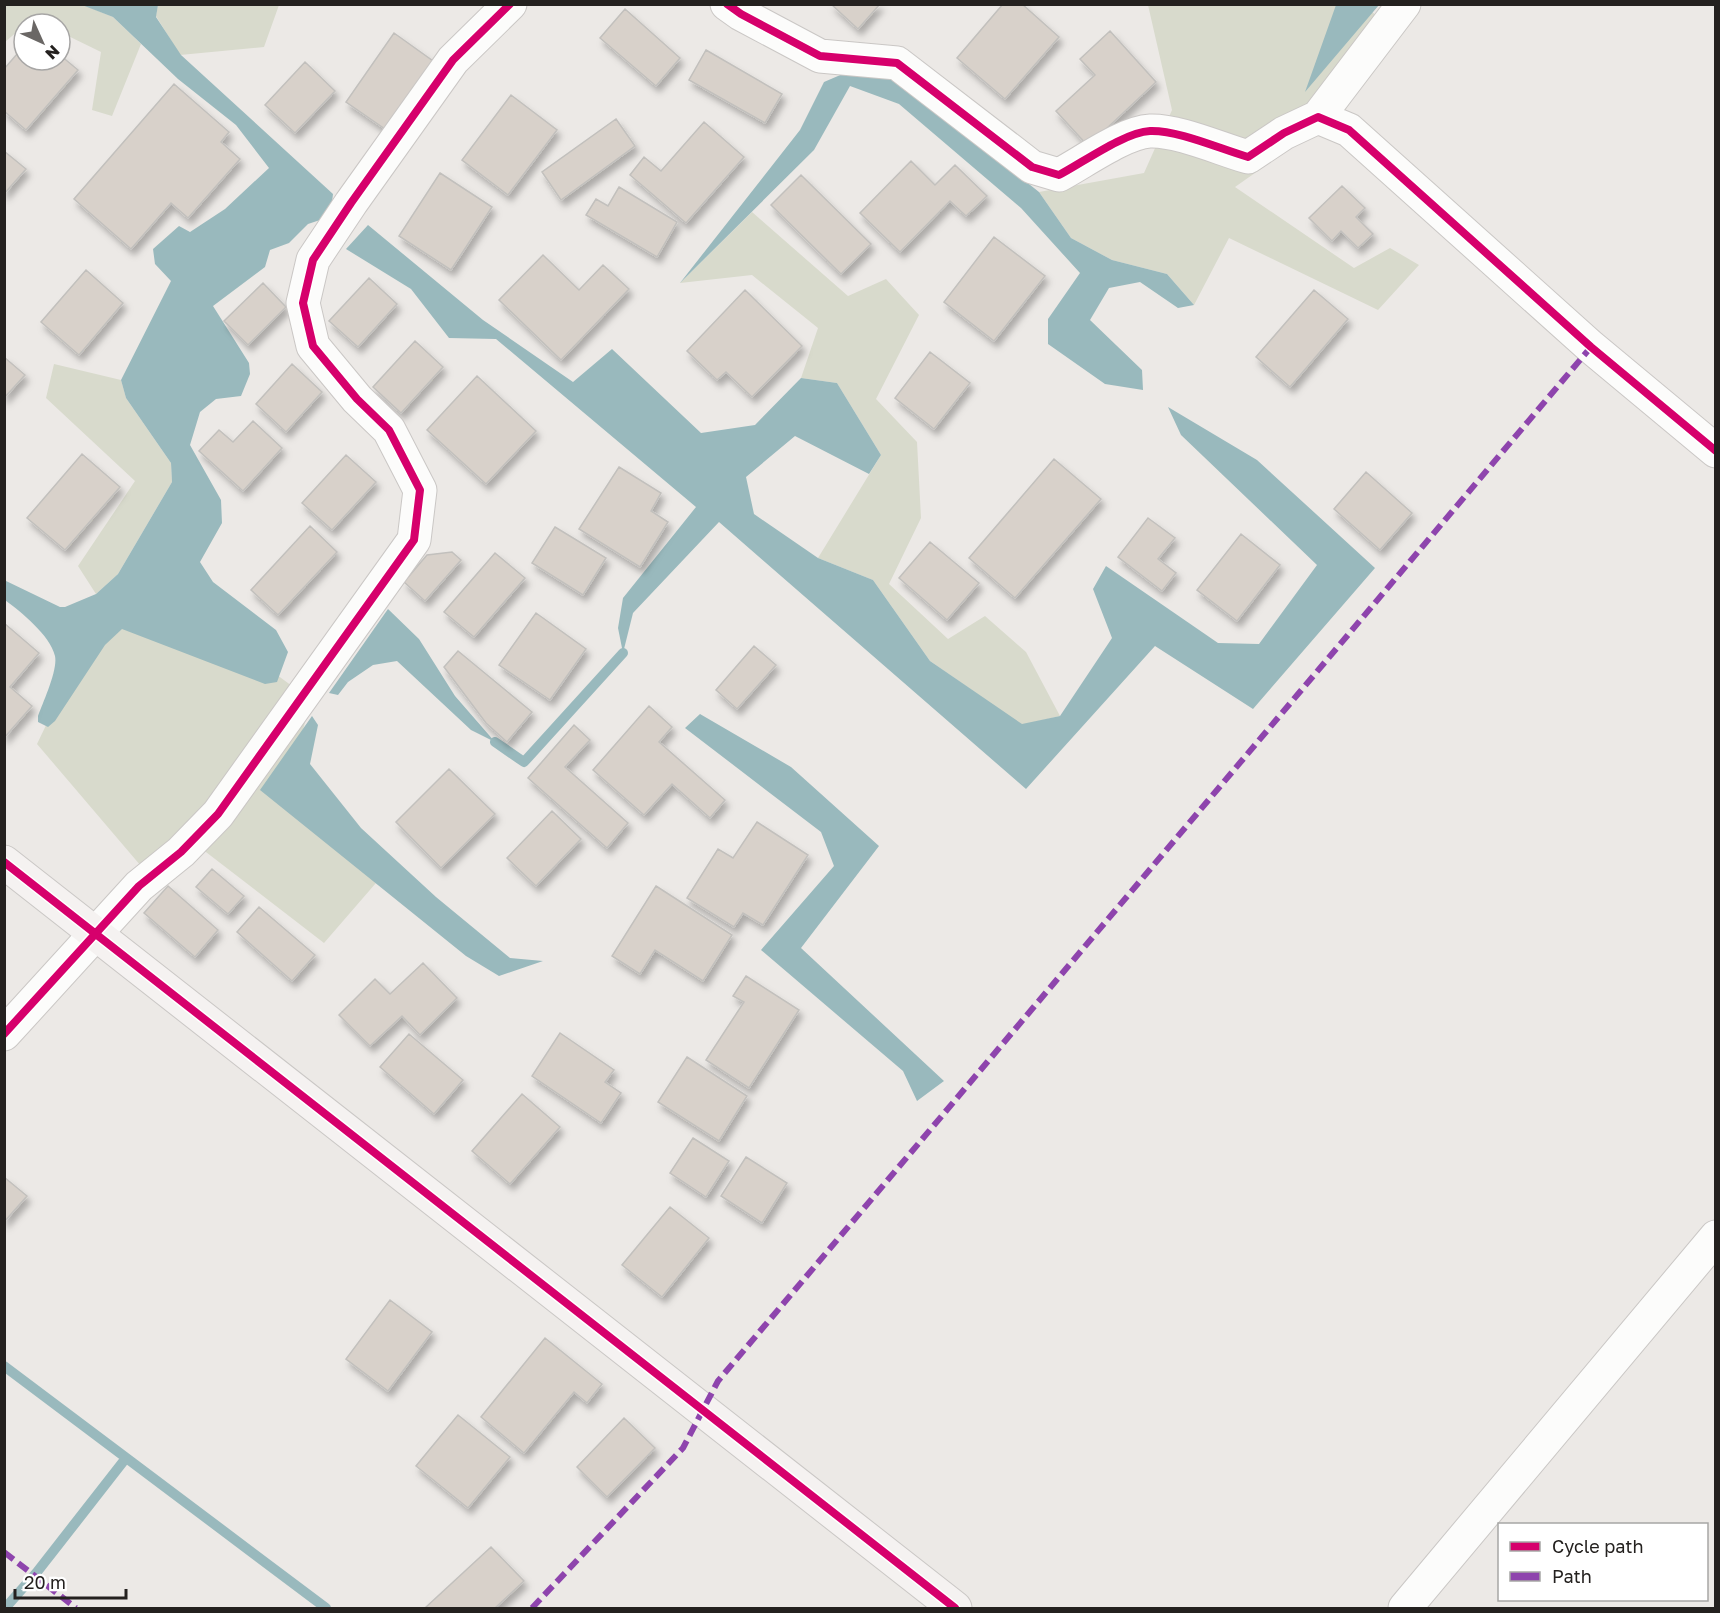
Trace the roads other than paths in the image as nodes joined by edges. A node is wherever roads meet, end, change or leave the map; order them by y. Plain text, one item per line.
1 (510, 4) edge
2 (727, 4) edge
3 (1404, 4) edge
4 (1318, 117) junction
5 (1716, 451) edge
6 (4, 862) edge
7 (95, 934) junction
8 (4, 1034) edge
9 (1716, 1237) edge
10 (955, 1608) edge
11 (1406, 1608) edge

1 - 7 street
2 - 4 street
3 - 4 street
4 - 5 street
6 - 7 street
7 - 8 street
7 - 10 street
9 - 11 street

